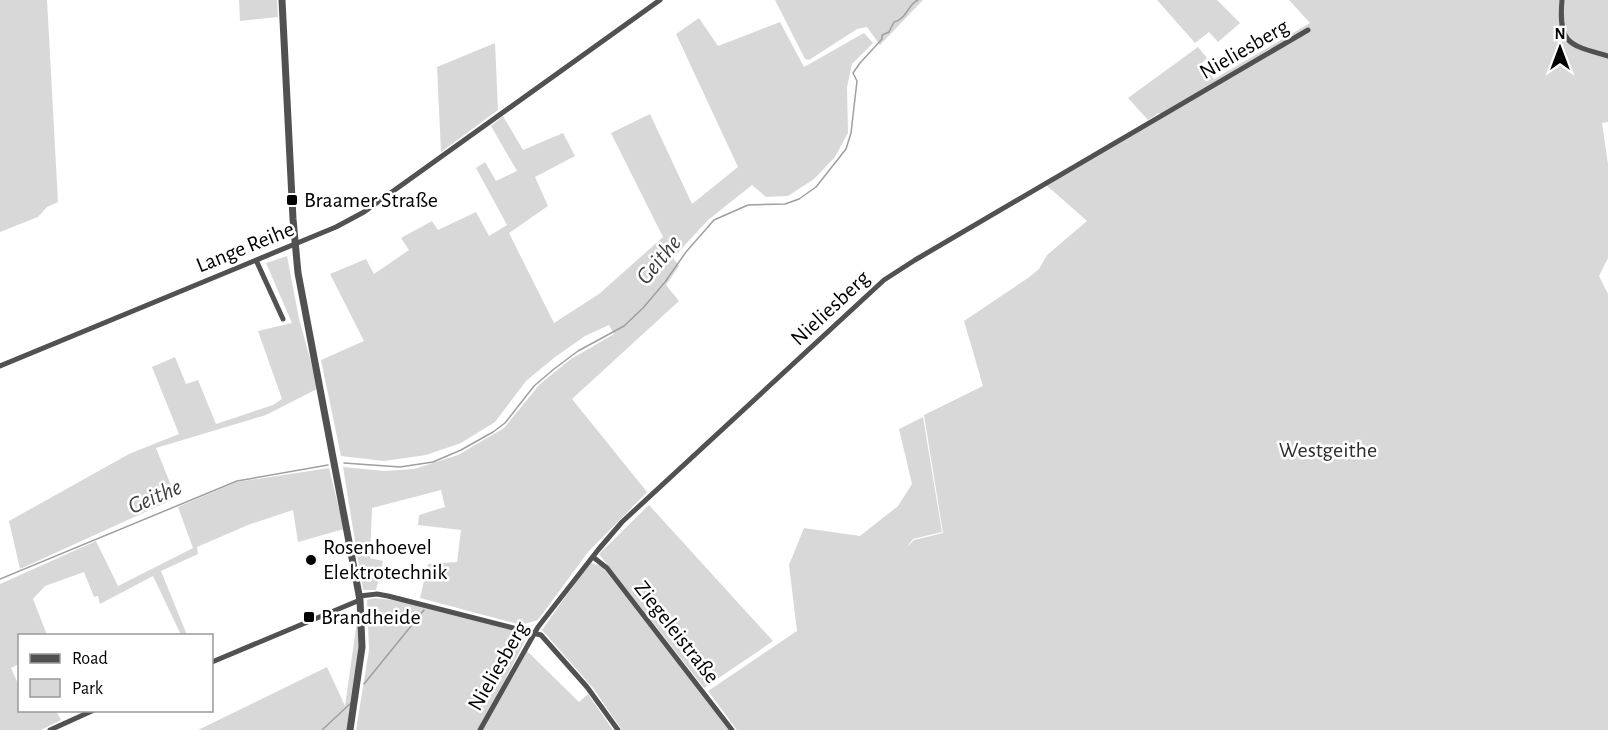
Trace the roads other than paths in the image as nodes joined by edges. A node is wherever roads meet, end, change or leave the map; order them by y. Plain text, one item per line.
1 (282, 0) edge
2 (660, 0) edge
3 (1562, 0) edge
4 (1308, 30) dead end
5 (1608, 56) edge
6 (295, 244) junction
7 (256, 260) junction
8 (283, 319) dead end
9 (0, 365) edge
10 (593, 556) junction
11 (360, 598) junction
12 (534, 632) junction
13 (213, 662) edge
14 (92, 712) edge
15 (50, 730) edge
16 (350, 730) edge
17 (480, 730) edge
18 (618, 730) edge
19 (732, 730) edge

1 - 6 street
2 - 6 street, Lange Reihe
3 - 5 street
4 - 10 street, Nieliesberg
6 - 7 street, Lange Reihe
6 - 11 street
7 - 8 street
7 - 9 street, Lange Reihe
10 - 12 street, Nieliesberg
10 - 19 street, Ziegeleistraße
11 - 12 street
11 - 13 street
11 - 16 street
12 - 17 street, Nieliesberg
12 - 18 street
14 - 15 street

